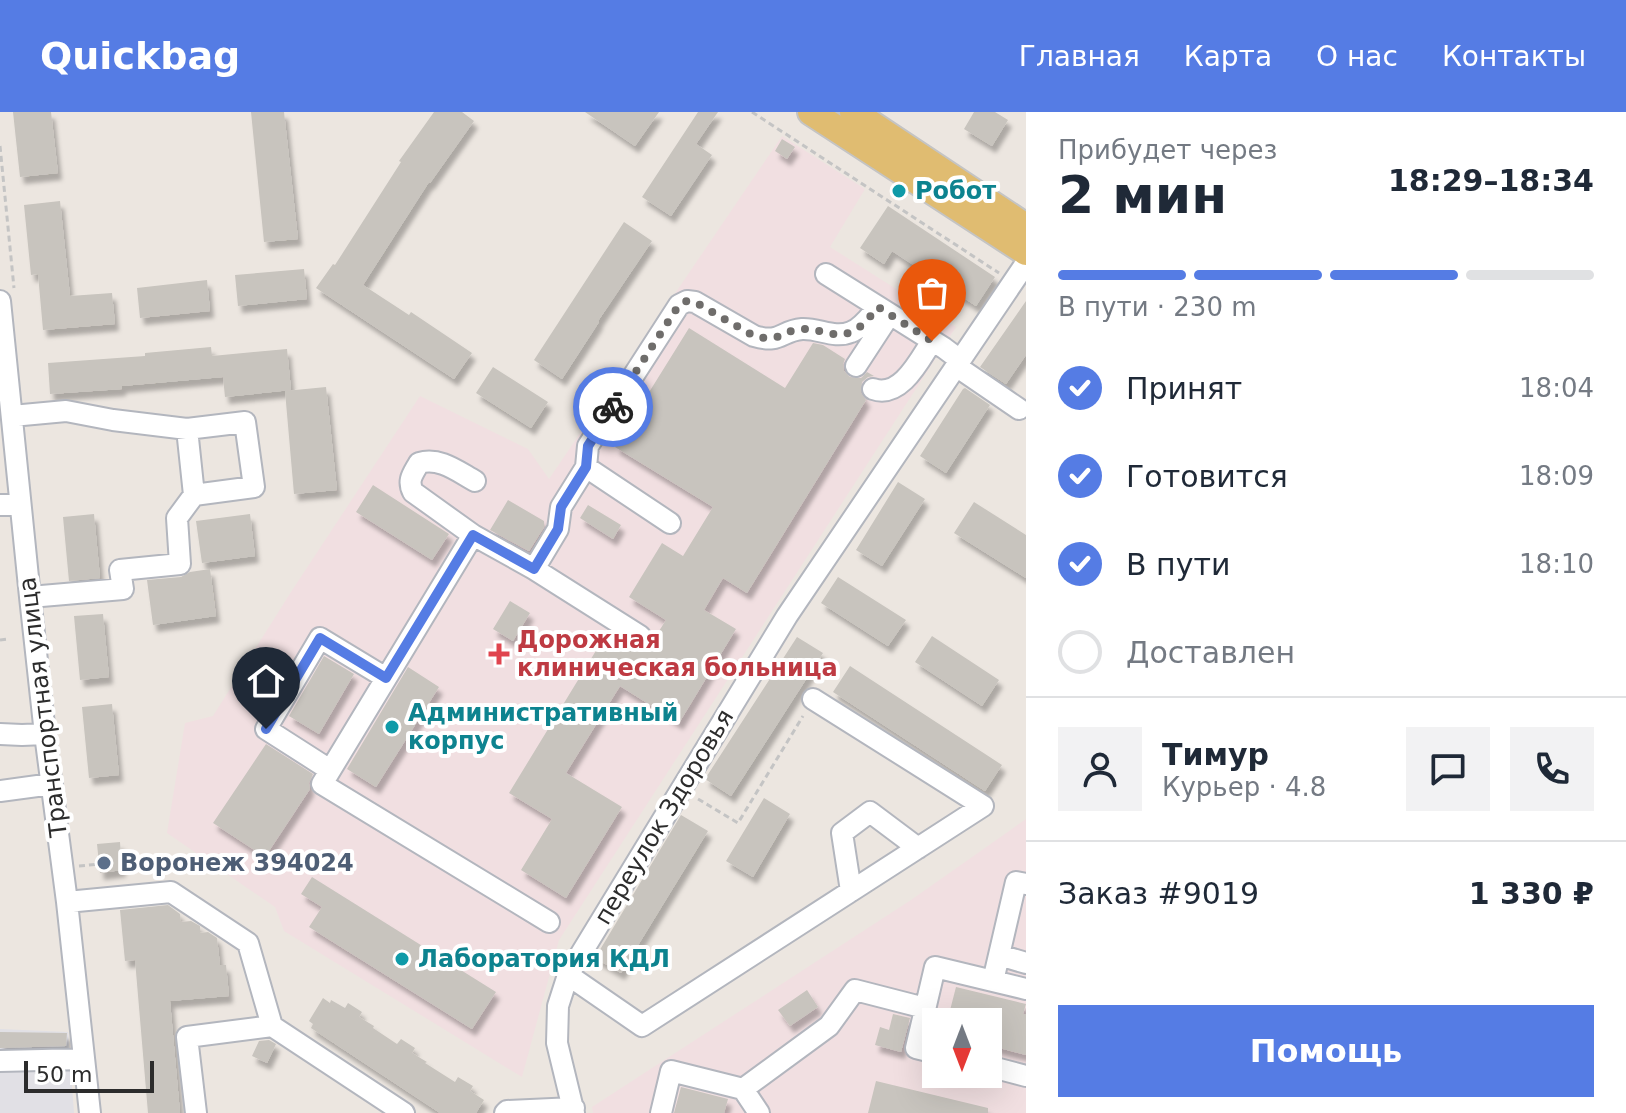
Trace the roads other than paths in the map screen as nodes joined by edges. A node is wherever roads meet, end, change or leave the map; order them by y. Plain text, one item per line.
1 (811, 112) edge
2 (853, 112) edge
3 (1026, 227) edge
4 (1026, 252) edge
5 (1026, 263) edge
6 (826, 274) dead end
7 (0, 301) edge
8 (884, 310) junction
9 (932, 341) junction
10 (958, 363) junction
11 (856, 366) dead end
12 (873, 389) dead end
13 (1019, 409) dead end
14 (12, 416) junction
15 (187, 429) junction
16 (586, 467) junction
17 (475, 481) dead end
18 (194, 495) junction
19 (10, 505) edge
20 (670, 523) dead end
21 (473, 535) junction
22 (534, 569) junction
23 (30, 597) junction
24 (640, 636) dead end
25 (386, 678) junction
26 (813, 699) road end
27 (0, 734) edge
28 (45, 734) junction
29 (330, 770) junction
30 (52, 784) junction
31 (0, 791) edge
32 (918, 848) junction
33 (1026, 884) edge
34 (851, 891) junction
35 (67, 902) junction
36 (549, 922) dead end
37 (999, 955) junction
38 (1026, 963) edge
39 (568, 975) junction
40 (993, 981) junction
41 (1026, 989) edge
42 (925, 1008) joint
43 (922, 1021) edge
44 (272, 1026) junction
45 (922, 1050) edge
46 (84, 1059) junction
47 (0, 1061) edge
48 (1002, 1070) edge
49 (1026, 1076) edge
50 (743, 1089) junction
51 (574, 1111) edge
52 (90, 1113) edge
53 (196, 1113) edge
54 (404, 1113) edge
55 (505, 1113) edge
56 (661, 1113) edge
57 (759, 1113) edge

1 - 4 main road
2 - 3 main road
5 - 10 street, переулок Здоровья
6 - 8 street
7 - 14 street, Транспортная улица
8 - 9 street
8 - 11 street
8 - 16 street
9 - 10 street
9 - 12 street
10 - 13 street
10 - 39 street, переулок Здоровья
14 - 15 street
14 - 19 street, Транспортная улица
15 - 18 street
15 - 18 street
16 - 20 street
16 - 22 street
17 - 21 street
18 - 23 street
19 - 23 street, Транспортная улица
21 - 22 street
21 - 25 street
22 - 24 street
23 - 28 street, Транспортная улица
25 - 29 street
25 - 29 street
26 - 32 street
27 - 28 street
28 - 30 street, Транспортная улица
29 - 36 street
30 - 31 street
30 - 35 street, Транспортная улица
32 - 34 street
32 - 34 street
33 - 37 street
34 - 39 street
35 - 44 street
35 - 46 street, Транспортная улица
37 - 38 street
37 - 40 street
39 - 51 street, переулок Здоровья
40 - 41 street
40 - 42 street
42 - 50 street
43 - 45 street
44 - 53 street
44 - 54 street
46 - 47 street
46 - 52 street, Транспортная улица
48 - 49 street
50 - 56 street
50 - 57 street
51 - 55 street

